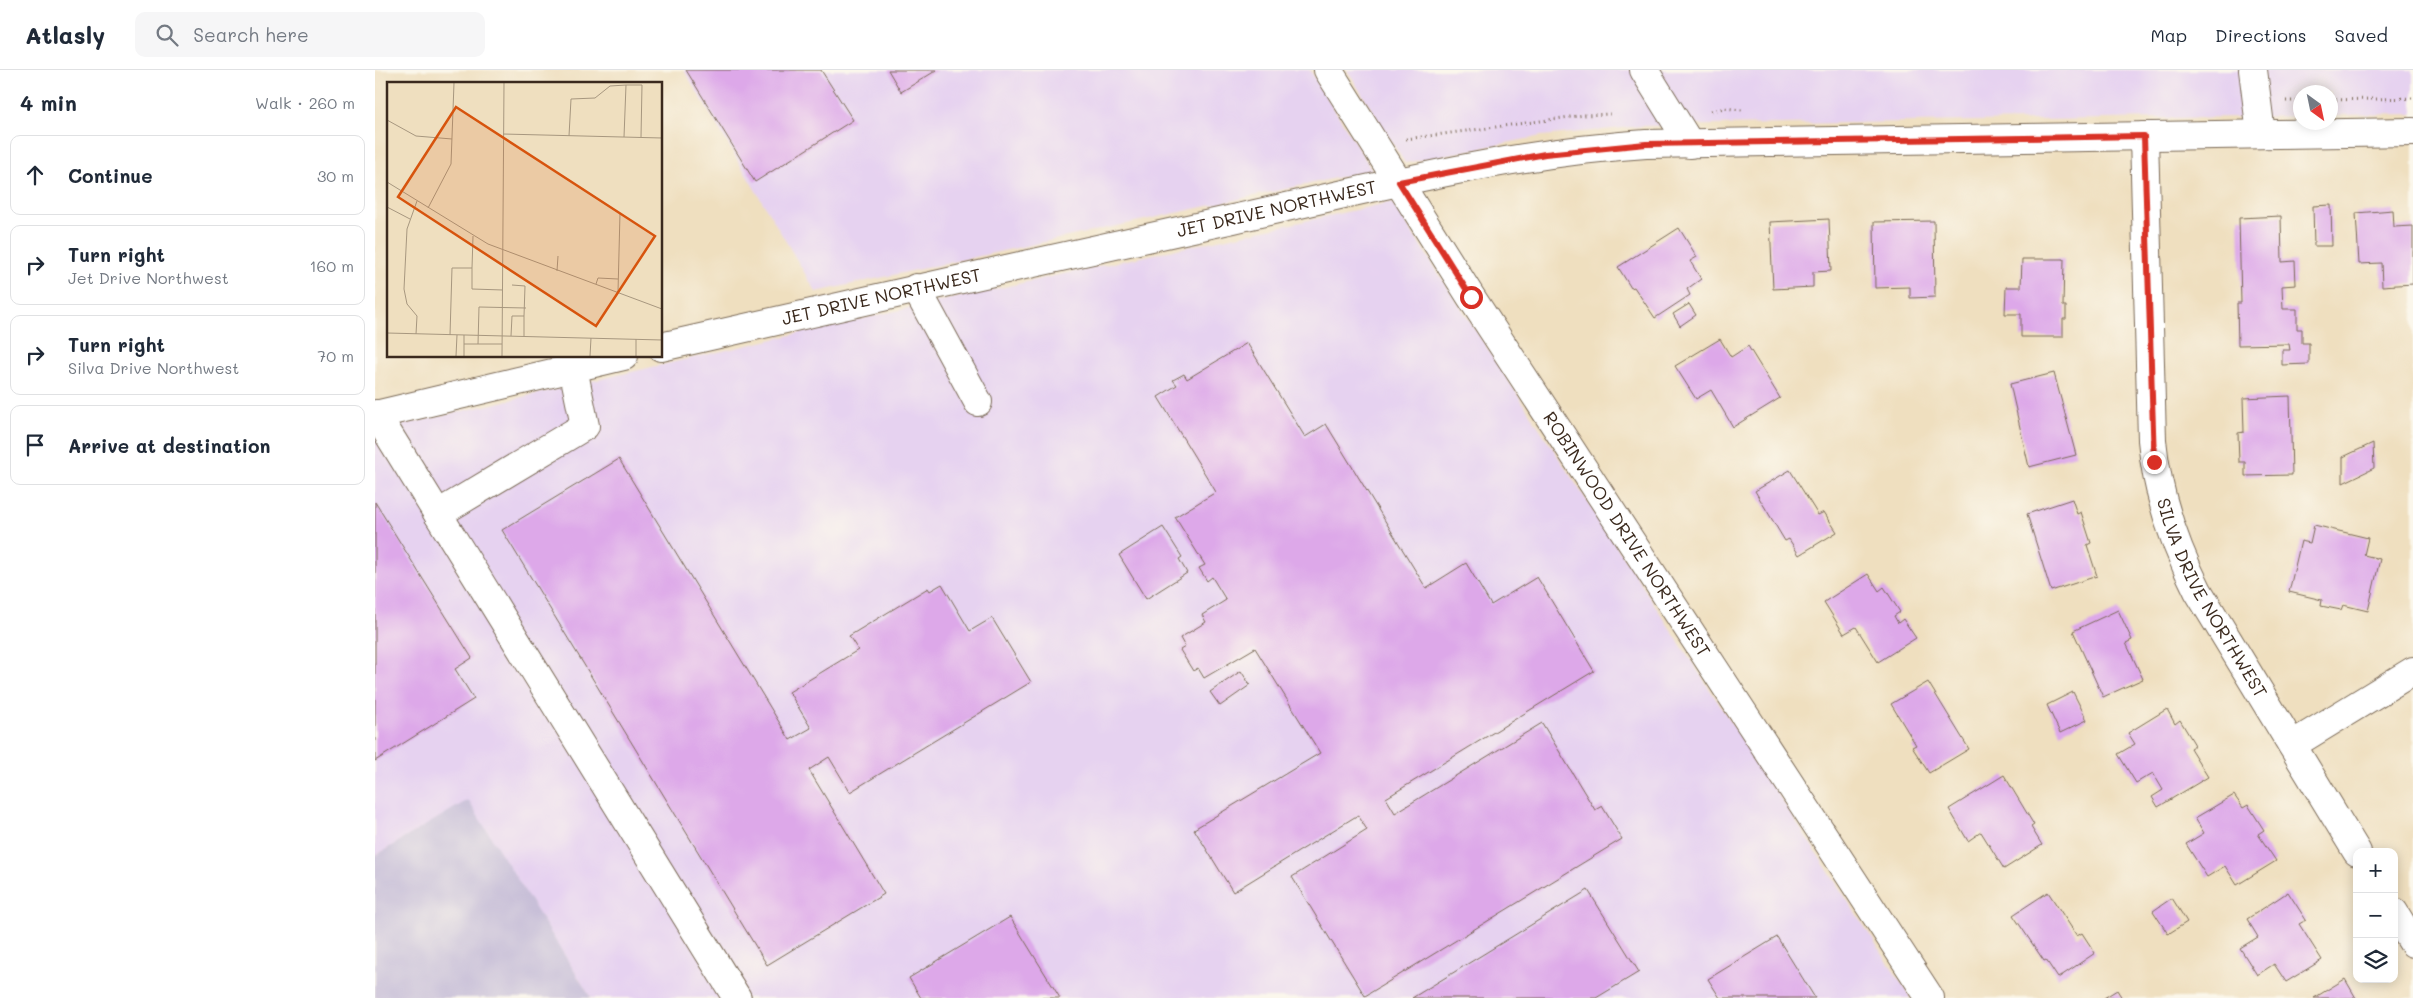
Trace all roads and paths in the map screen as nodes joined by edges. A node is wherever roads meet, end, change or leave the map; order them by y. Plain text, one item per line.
1 (1328, 70) edge
2 (1644, 70) edge
3 (2253, 70) edge
4 (2413, 98) edge
5 (2338, 100) edge
6 (2413, 132) edge
7 (2261, 134) junction
8 (2144, 136) junction
9 (1690, 144) junction
10 (1399, 182) junction
11 (916, 288) junction
12 (663, 348) edge
13 (616, 358) edge
14 (573, 368) junction
15 (978, 402) dead end
16 (376, 414) edge
17 (438, 514) junction
18 (2413, 671) edge
19 (2292, 745) junction
20 (2355, 848) edge
21 (2398, 919) edge
22 (2413, 943) edge
23 (737, 998) edge
24 (1930, 998) edge

1 - 10 street, ROBINWOOD DRIVE NORTHWEST
2 - 9 street
3 - 7 street
4 - 5 path
6 - 7 street, JET DRIVE NORTHWEST
7 - 8 street, JET DRIVE NORTHWEST
8 - 9 street, JET DRIVE NORTHWEST
8 - 19 street, SILVA DRIVE NORTHWEST
9 - 10 street, JET DRIVE NORTHWEST
10 - 11 street, JET DRIVE NORTHWEST
10 - 24 street, ROBINWOOD DRIVE NORTHWEST
11 - 12 street, JET DRIVE NORTHWEST
11 - 15 street
13 - 14 street
14 - 16 street
14 - 17 street
16 - 17 street
17 - 23 street
18 - 19 street
19 - 20 street, SILVA DRIVE NORTHWEST
21 - 22 street

